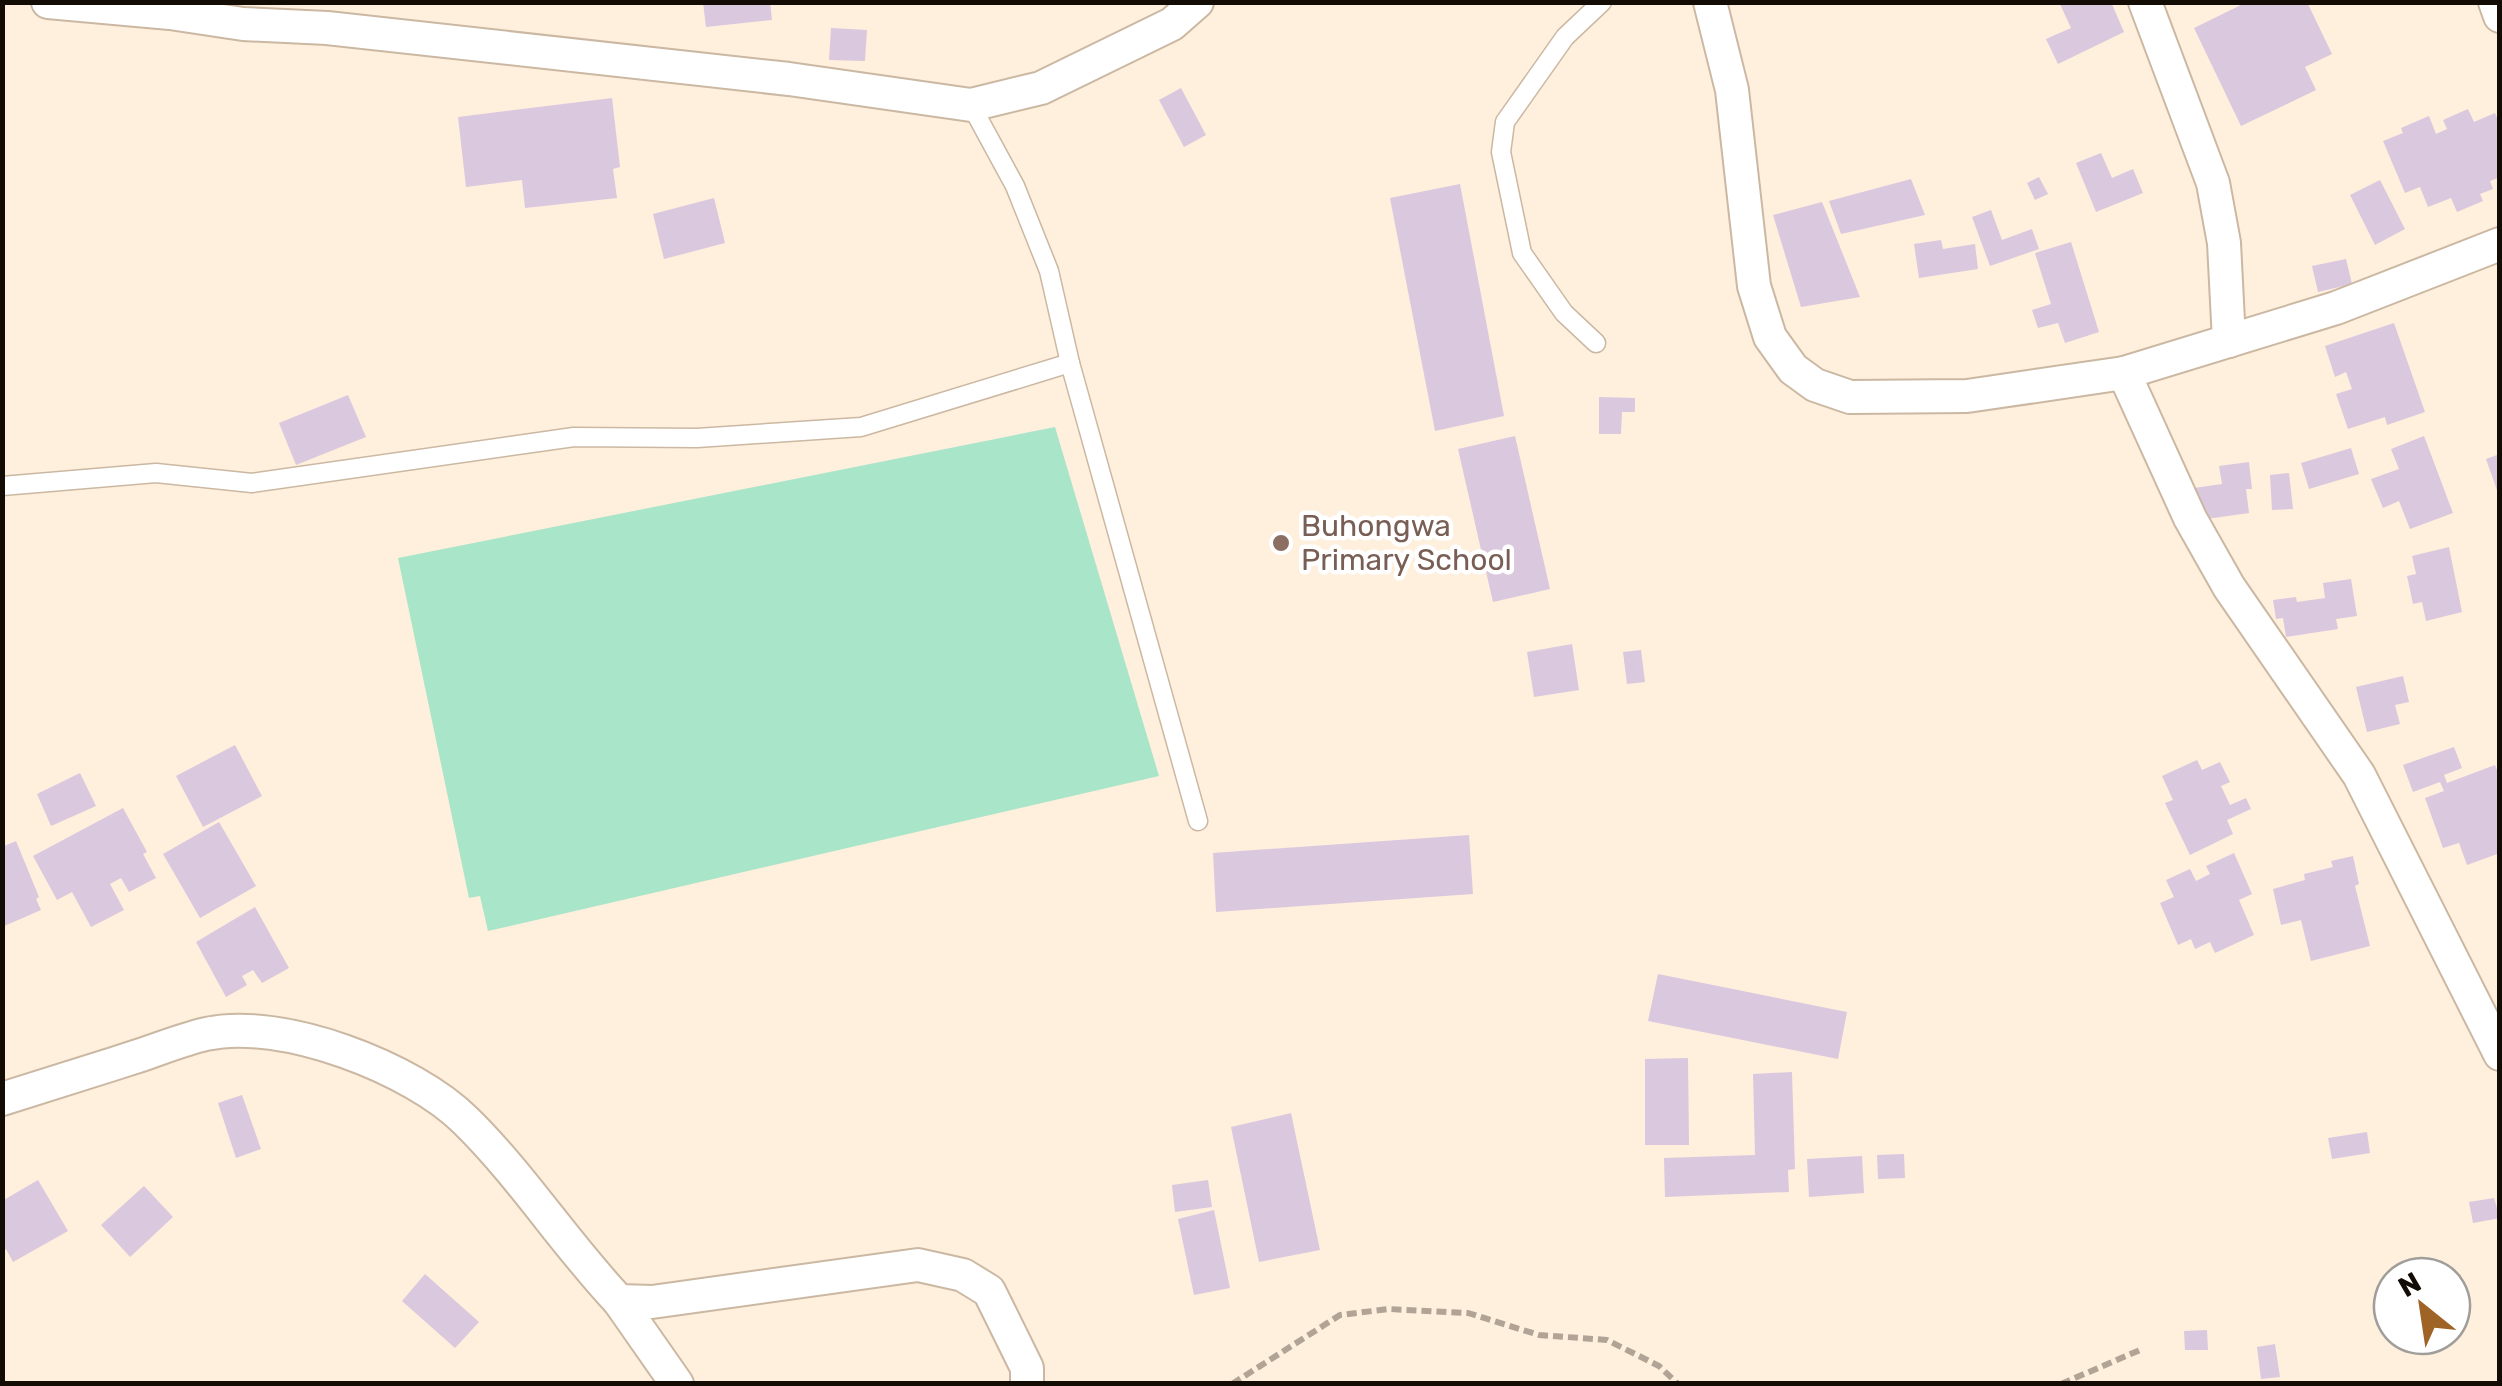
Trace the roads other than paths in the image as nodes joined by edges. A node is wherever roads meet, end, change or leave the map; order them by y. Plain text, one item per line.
1 (48, 2) edge
2 (1197, 2) edge
3 (1602, 2) edge
4 (1710, 2) edge
5 (2145, 2) edge
6 (2495, 2) edge
7 (170, 8) edge
8 (2500, 16) edge
9 (970, 104) junction
10 (2500, 244) edge
11 (2228, 341) junction
12 (1596, 343) dead end
13 (1070, 363) junction
14 (2124, 373) junction
15 (2, 486) edge
16 (1198, 822) dead end
17 (2500, 1054) edge
18 (2, 1099) edge
19 (619, 1301) junction
20 (677, 1384) edge
21 (1027, 1384) edge

1 - 7 street
2 - 9 street
3 - 12 lane
4 - 14 street
5 - 11 street
6 - 8 street
7 - 9 street
9 - 13 lane
10 - 11 street
11 - 14 street
13 - 15 lane
13 - 16 lane
14 - 17 street
18 - 19 street
19 - 20 street
19 - 21 street

